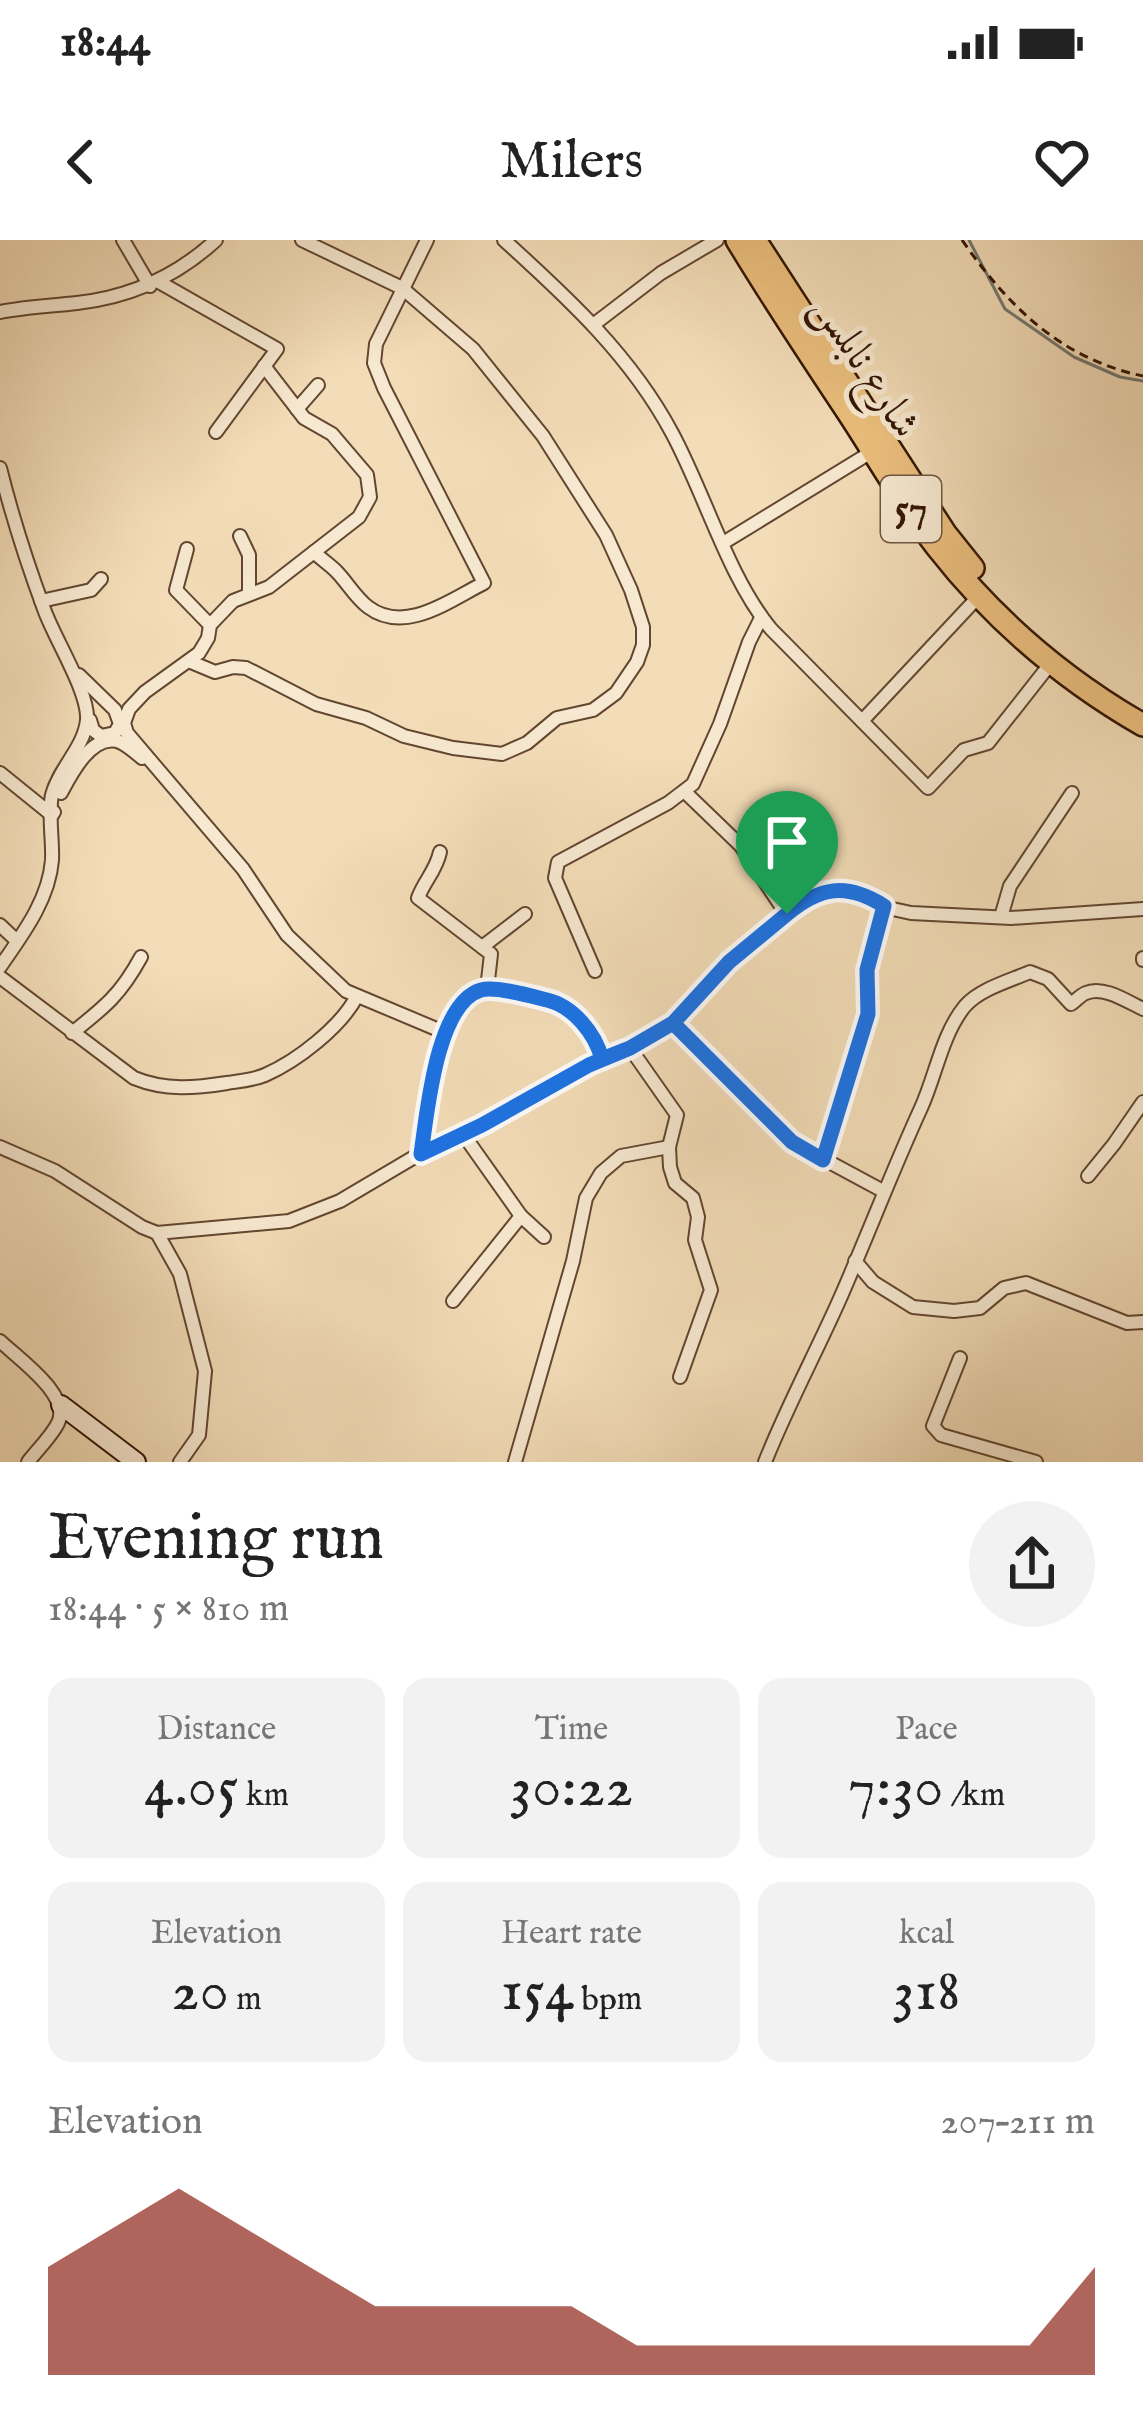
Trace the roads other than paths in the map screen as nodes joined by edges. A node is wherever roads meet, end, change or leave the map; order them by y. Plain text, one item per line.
1 (123, 240) edge
2 (215, 240) edge
3 (302, 240) edge
4 (427, 240) edge
5 (504, 240) edge
6 (717, 240) edge
7 (737, 240) edge
8 (755, 240) edge
9 (155, 284) junction
10 (402, 288) junction
11 (0, 312) edge
12 (593, 325) junction
13 (264, 366) junction
14 (318, 385) dead end
15 (297, 409) junction
16 (216, 432) dead end
17 (873, 451) junction
18 (0, 468) edge
19 (240, 536) dead end
20 (723, 543) junction
21 (187, 549) dead end
22 (314, 552) junction
23 (101, 579) dead end
24 (249, 594) junction
25 (979, 596) junction
26 (41, 602) junction
27 (761, 618) junction
28 (210, 625) junction
29 (191, 662) junction
30 (68, 663) junction
31 (1052, 664) junction
32 (151, 688) junction
33 (103, 701) junction
34 (87, 708) junction
35 (1143, 710) edge
36 (862, 721) junction
37 (1143, 725) edge
38 (0, 773) edge
39 (172, 783) junction
40 (685, 792) junction
41 (1072, 793) dead end
42 (52, 815) junction
43 (440, 852) dead end
44 (884, 906) junction
45 (1143, 909) edge
46 (525, 914) dead end
47 (787, 914) junction
48 (1001, 917) junction
49 (0, 925) edge
50 (17, 941) junction
51 (482, 947) junction
52 (141, 957) dead end
53 (0, 967) edge
54 (596, 971) dead end
55 (0, 977) edge
56 (488, 989) junction
57 (357, 996) junction
58 (1143, 1009) edge
59 (673, 1023) junction
60 (446, 1033) junction
61 (73, 1034) junction
62 (630, 1048) junction
63 (602, 1059) junction
64 (1143, 1102) edge
65 (463, 1134) junction
66 (669, 1147) junction
67 (0, 1148) edge
68 (421, 1154) junction
69 (823, 1160) junction
70 (1088, 1176) dead end
71 (883, 1192) junction
72 (521, 1216) junction
73 (157, 1233) junction
74 (544, 1238) dead end
75 (855, 1261) junction
76 (453, 1301) dead end
77 (1143, 1322) edge
78 (0, 1341) edge
79 (960, 1358) dead end
80 (680, 1377) dead end
81 (61, 1405) junction
82 (28, 1462) edge
83 (136, 1462) edge
84 (180, 1462) edge
85 (515, 1462) edge
86 (765, 1462) edge
87 (1036, 1462) edge

1 - 9 street
2 - 9 street
3 - 10 street
4 - 10 street
5 - 12 street
6 - 12 street
7 - 17 main road, شارع نابلس / 57
8 - 35 main road, شارع نابلس / 57
9 - 11 street
9 - 13 street
10 - 22 street
10 - 29 street
12 - 20 street
13 - 15 street
13 - 16 street
14 - 15 street
15 - 22 street
17 - 20 street
17 - 25 main road, شارع نابلس / 57
18 - 26 street
19 - 24 street
20 - 27 street
21 - 28 street
22 - 24 street
23 - 26 street
24 - 28 street
25 - 31 main road, شارع نابلس / 57
25 - 36 street
26 - 30 street
27 - 36 street
27 - 40 street
28 - 29 street
29 - 32 street
30 - 33 street
30 - 34 street
31 - 36 street
31 - 37 main road, شارع نابلس / 57
32 - 33 street
32 - 39 street
33 - 34 street
34 - 42 street
38 - 42 street
39 - 42 street
39 - 57 street
40 - 47 street
40 - 54 street
41 - 48 street
42 - 50 street
43 - 51 street
44 - 47 street
44 - 48 street
44 - 69 street
45 - 48 street
46 - 51 street
47 - 59 street
49 - 50 street
50 - 53 street
51 - 56 street
52 - 61 street
55 - 61 street
56 - 60 street
56 - 63 street
57 - 60 street
57 - 61 street
58 - 71 street
59 - 62 street
59 - 69 street
60 - 68 street
62 - 63 street
62 - 66 street
63 - 65 street
64 - 70 street
65 - 68 street
65 - 72 street
66 - 80 street
66 - 85 street
67 - 73 street
68 - 73 street
69 - 71 street
71 - 75 street
72 - 74 street
72 - 76 street
73 - 84 street
75 - 77 street
75 - 86 street
78 - 81 street
79 - 87 street
81 - 82 street
81 - 83 street

